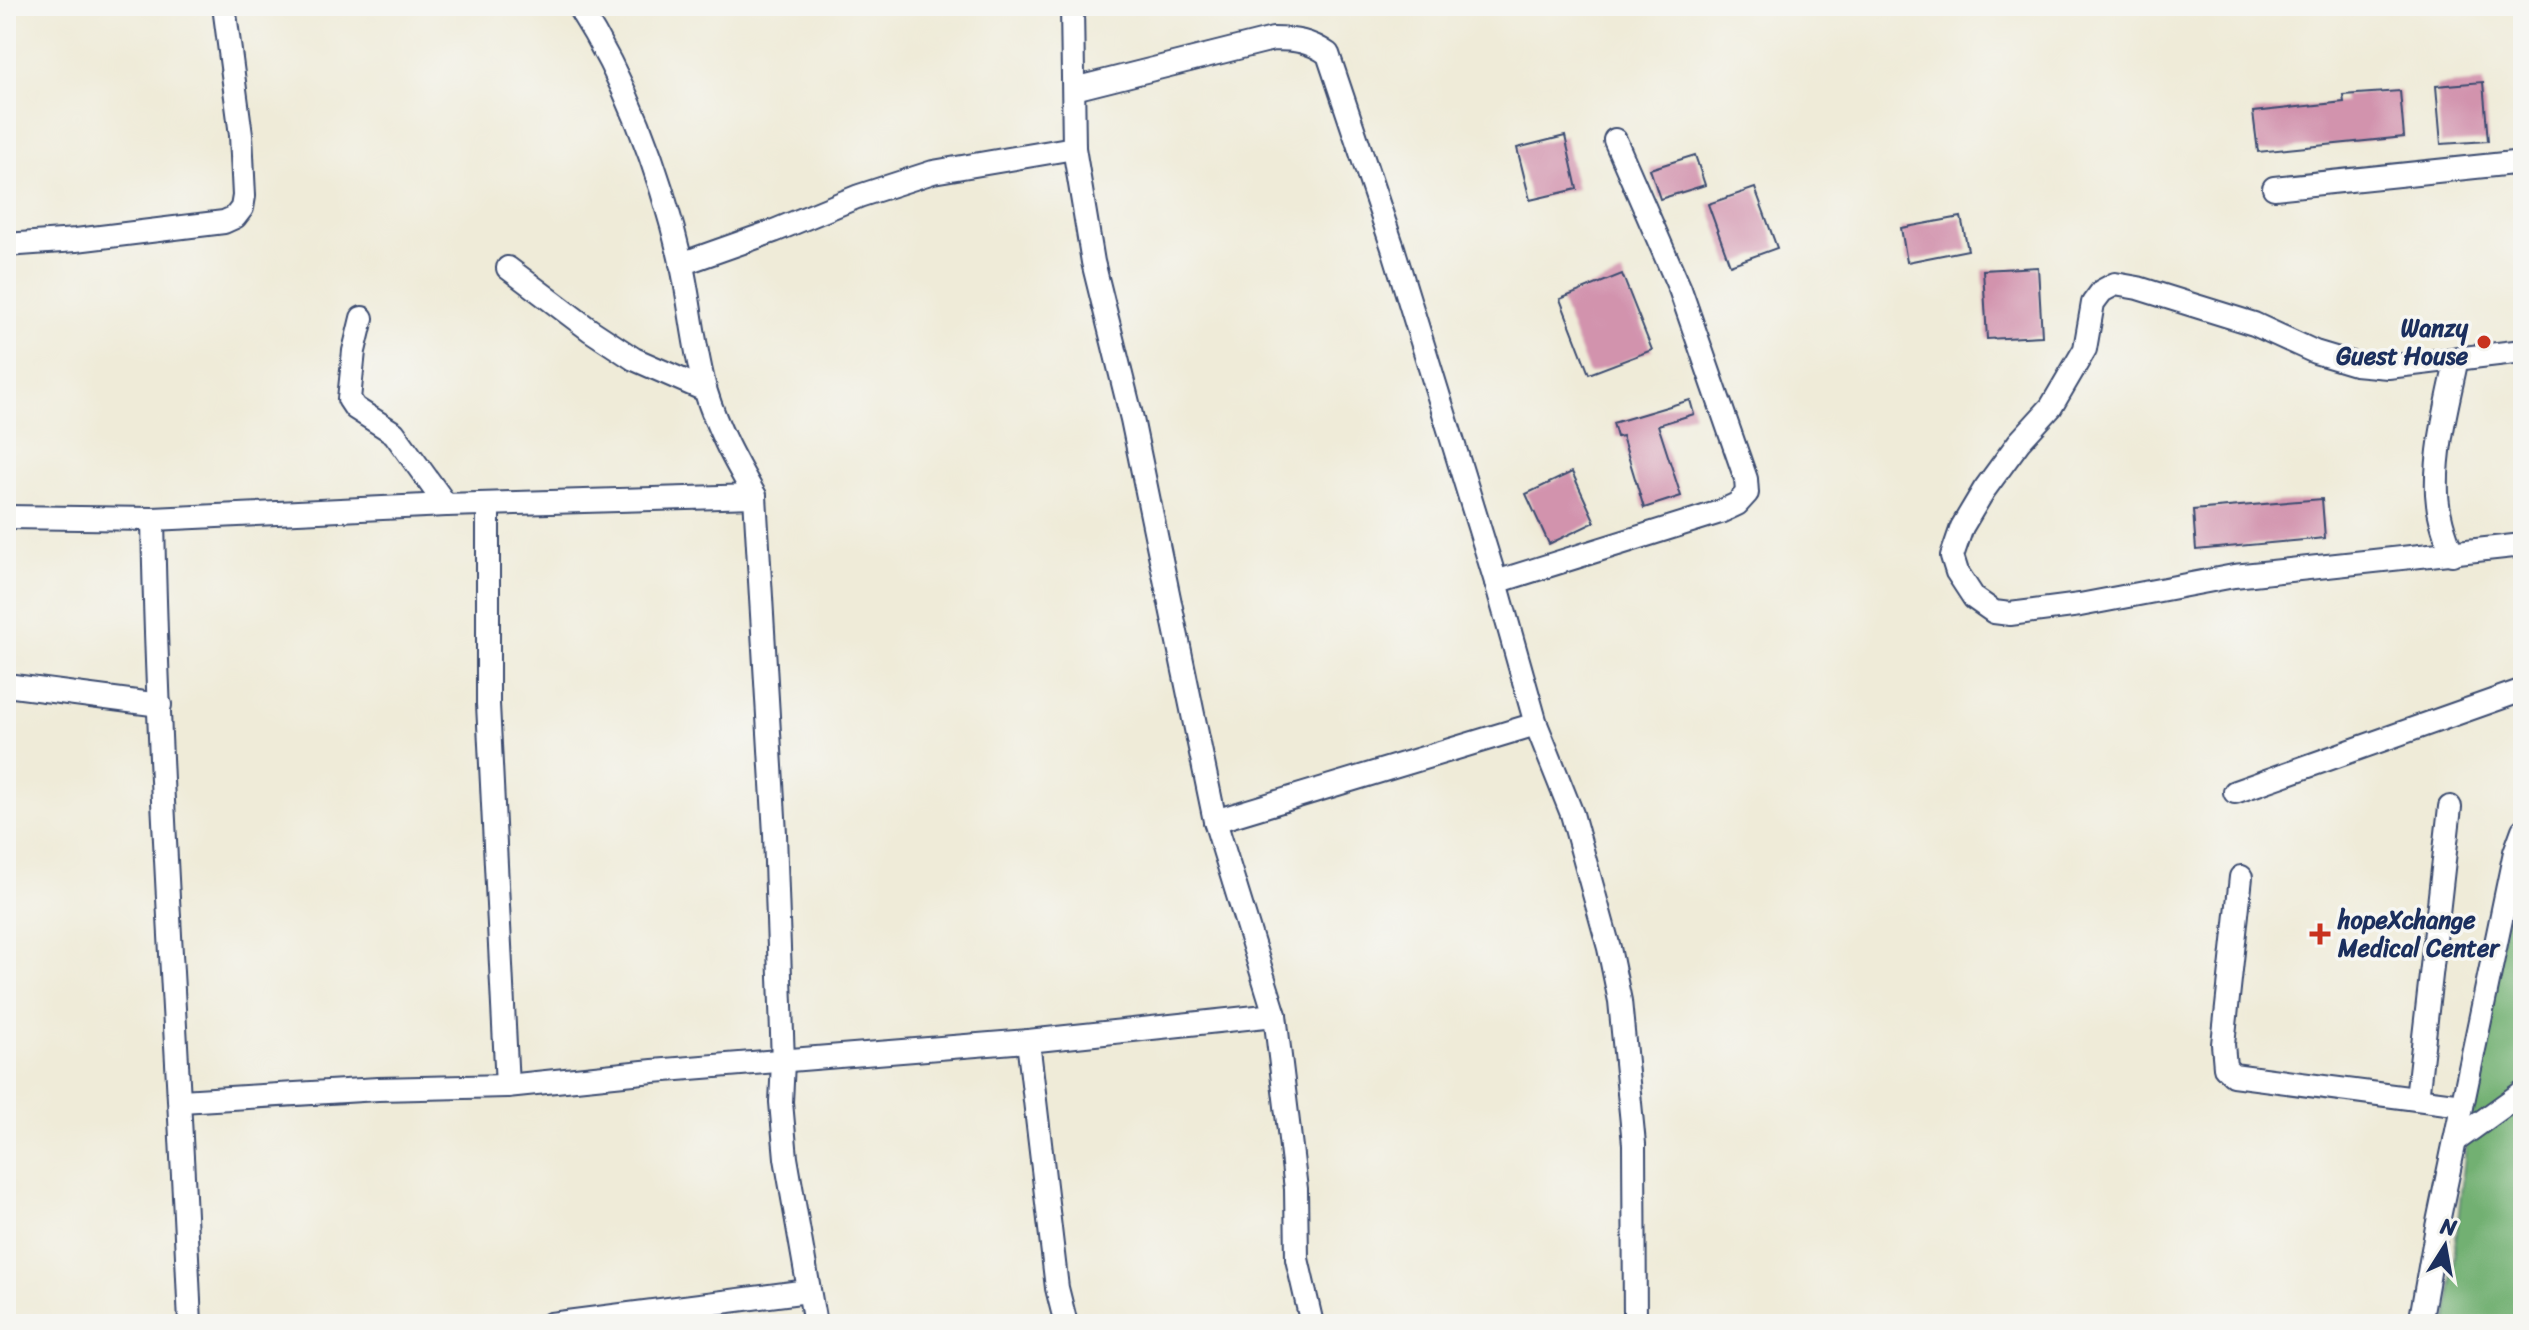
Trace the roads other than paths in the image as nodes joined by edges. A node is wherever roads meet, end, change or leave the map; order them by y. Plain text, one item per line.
1 (224, 6) edge
2 (578, 6) edge
3 (1072, 6) edge
4 (1074, 89) junction
5 (1615, 140) dead end
6 (1074, 148) junction
7 (2523, 162) edge
8 (2274, 188) dead end
9 (6, 245) edge
10 (681, 264) junction
11 (508, 268) dead end
12 (362, 318) dead end
13 (2523, 351) edge
14 (2457, 358) junction
15 (705, 390) junction
16 (755, 496) junction
17 (446, 505) junction
18 (488, 505) junction
19 (6, 517) edge
20 (153, 519) junction
21 (2523, 545) edge
22 (2452, 554) junction
23 (1496, 582) junction
24 (6, 685) edge
25 (2523, 690) edge
26 (160, 705) junction
27 (1536, 724) junction
28 (2235, 792) dead end
29 (2450, 807) dead end
30 (1215, 821) junction
31 (2523, 830) edge
32 (2241, 877) dead end
33 (1275, 1015) junction
34 (1028, 1041) junction
35 (783, 1062) junction
36 (507, 1086) junction
37 (2523, 1092) edge
38 (2417, 1099) junction
39 (181, 1101) junction
40 (2462, 1105) junction
41 (2455, 1141) junction
42 (808, 1291) junction
43 (190, 1324) edge
44 (557, 1324) edge
45 (815, 1324) edge
46 (1066, 1324) edge
47 (1312, 1324) edge
48 (1635, 1324) edge
49 (2420, 1324) edge

1 - 9 street
2 - 10 street
3 - 4 street
4 - 6 street
4 - 23 street
5 - 23 street
6 - 10 street
6 - 30 street
7 - 8 street
10 - 15 street
11 - 15 street
12 - 17 street
13 - 14 street
14 - 22 street
14 - 22 street
15 - 16 street
16 - 18 street
16 - 35 street
17 - 18 street
17 - 20 street
18 - 36 street
19 - 20 street
20 - 26 street
21 - 22 street
23 - 27 street
24 - 26 street
25 - 28 street
26 - 39 street
27 - 30 street
27 - 48 street
29 - 38 street
30 - 33 street
31 - 40 street
32 - 38 street
33 - 34 street
33 - 47 street
34 - 35 street
34 - 46 street
35 - 36 street
35 - 42 street
36 - 39 street
37 - 41 street
38 - 40 street
39 - 43 street
40 - 41 street
41 - 49 street
42 - 44 street
42 - 45 street

